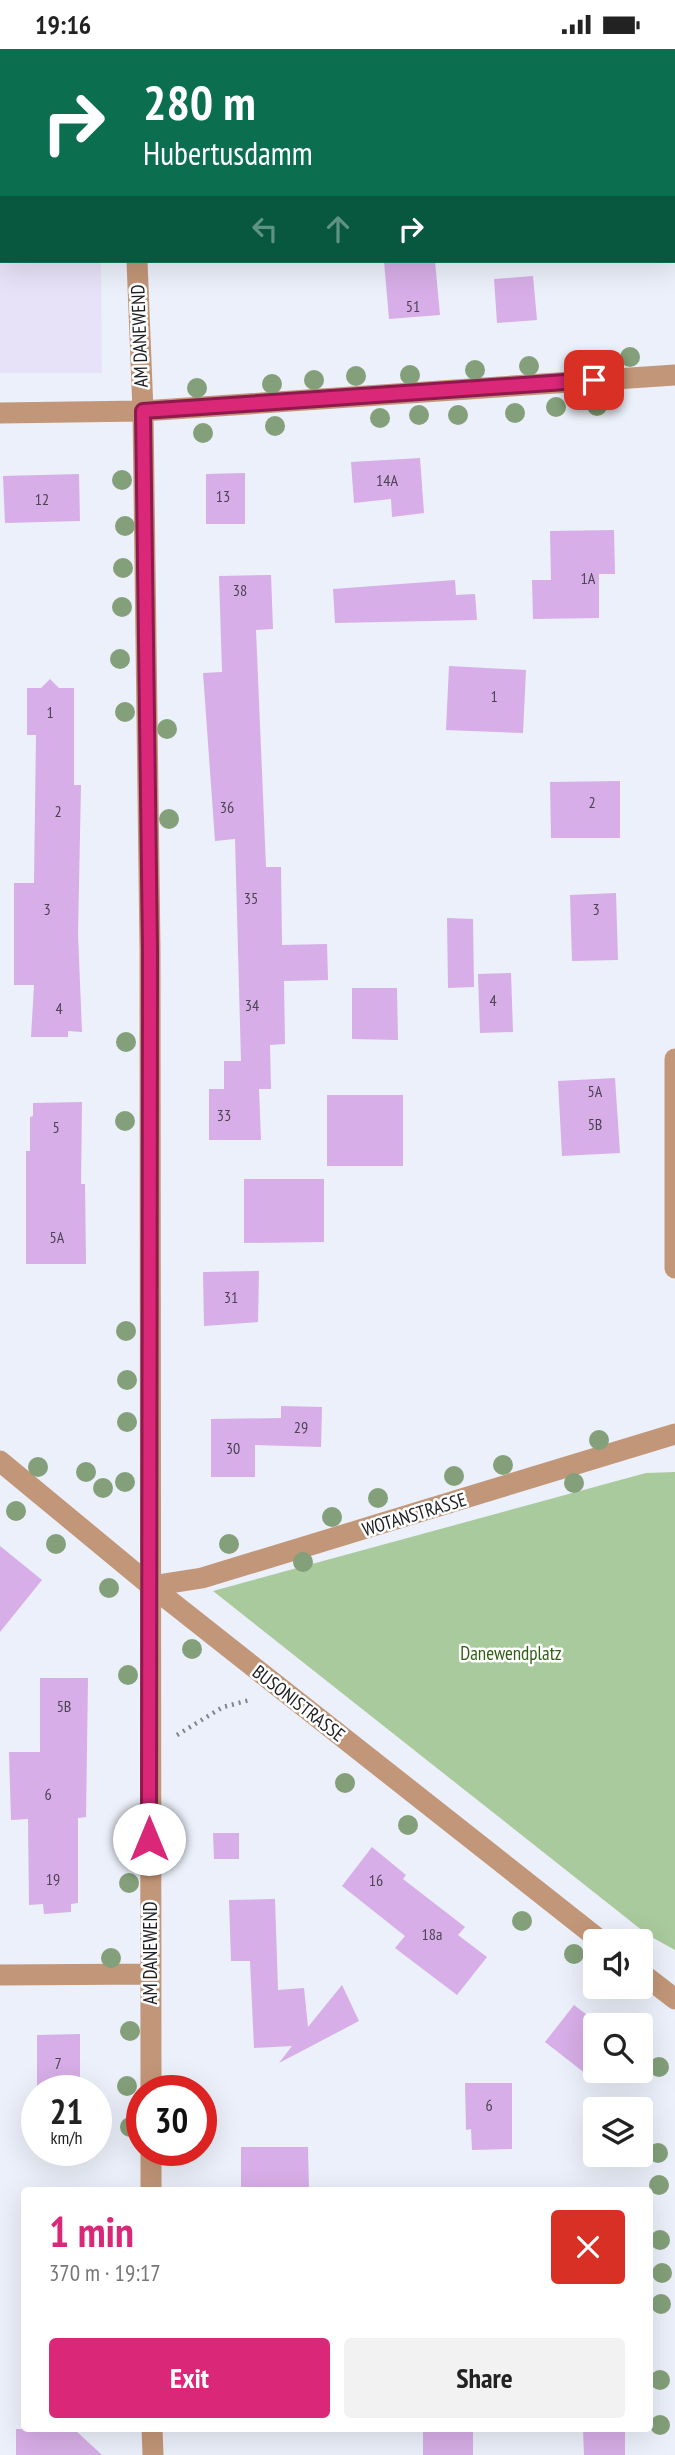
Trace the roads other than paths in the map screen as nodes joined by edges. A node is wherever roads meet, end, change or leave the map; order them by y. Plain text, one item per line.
1 (137, 263) edge
2 (675, 375) edge
3 (143, 411) junction
4 (0, 412) edge
5 (675, 1059) edge
6 (675, 1268) edge
7 (675, 1434) edge
8 (0, 1461) edge
9 (150, 1586) junction
10 (586, 1929) edge
11 (150, 1974) junction
12 (0, 1975) edge
13 (653, 1982) edge
14 (675, 1999) edge
15 (150, 2075) edge
16 (151, 2166) edge
17 (151, 2187) edge
18 (152, 2432) edge
19 (153, 2455) edge

1 - 3 street, AM DANEWEND
2 - 3 street
3 - 4 street
3 - 9 street, AM DANEWEND
5 - 6 street
7 - 9 street, WOTANSTRASSE
8 - 9 street, BUSONISTRASSE
9 - 10 street, BUSONISTRASSE
9 - 11 street, AM DANEWEND
11 - 12 street
11 - 15 street, AM DANEWEND
13 - 14 street
16 - 17 street
18 - 19 street

